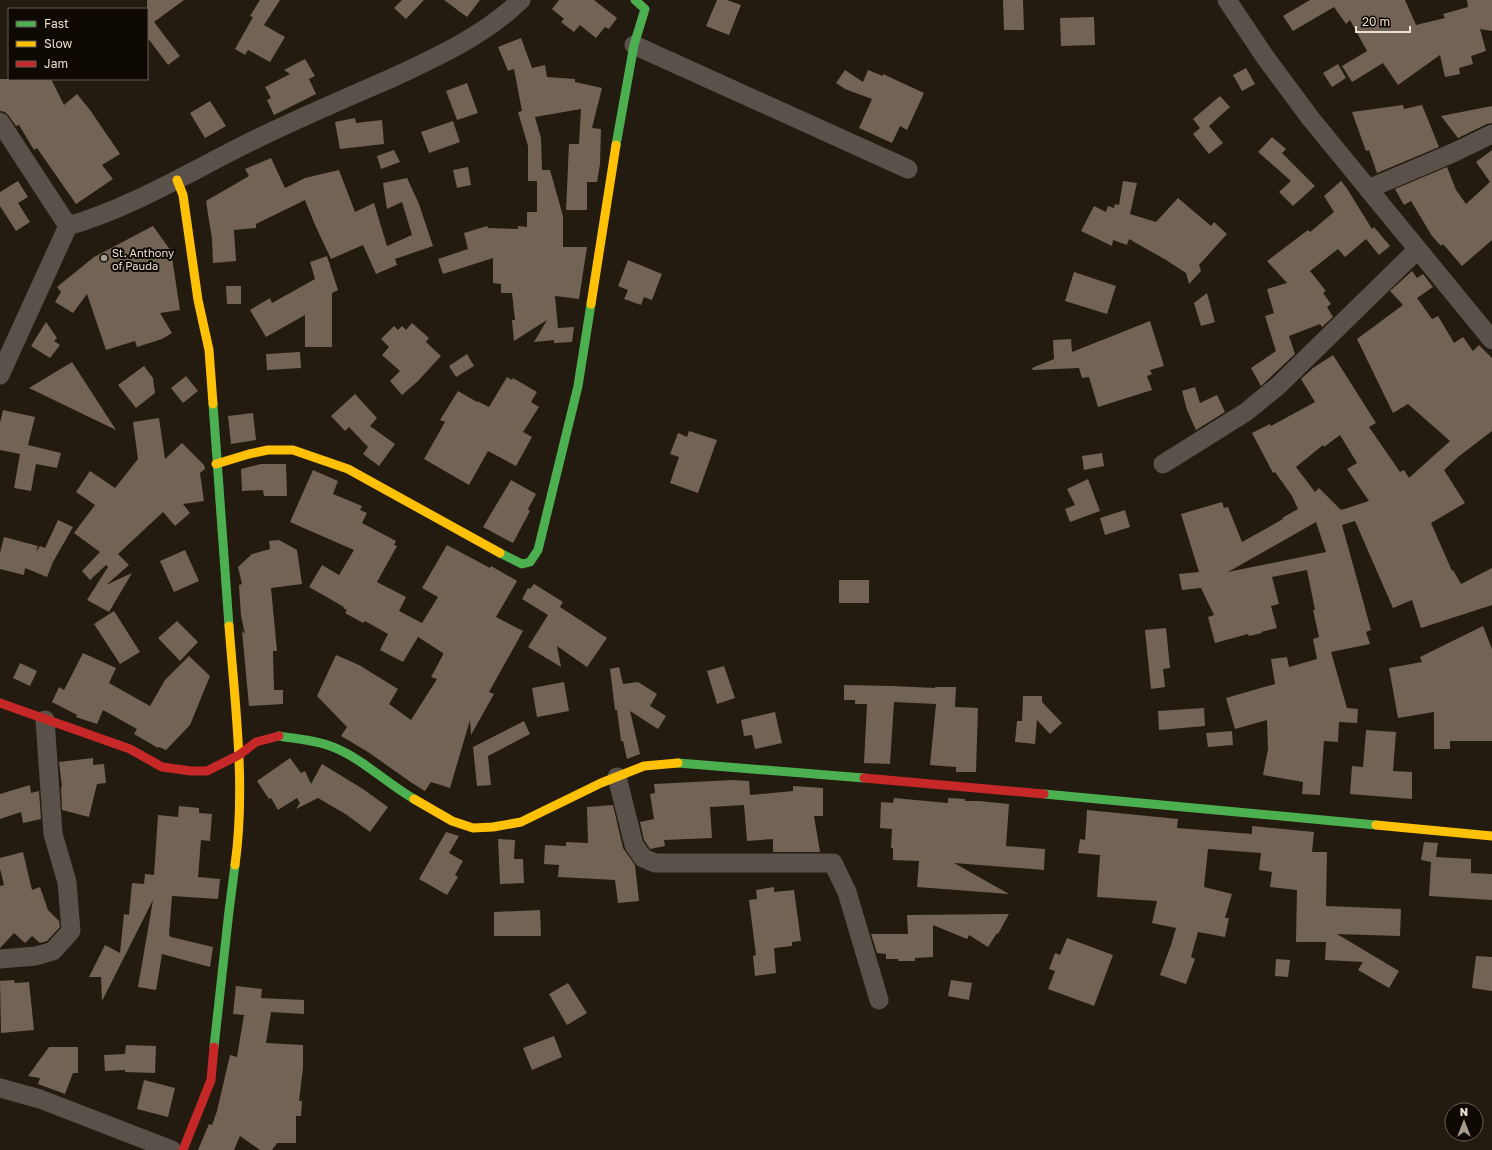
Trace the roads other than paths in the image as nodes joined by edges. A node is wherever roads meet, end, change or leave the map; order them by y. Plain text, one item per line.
1 (521, 0) edge
2 (1227, 0) edge
3 (644, 3) edge
4 (634, 45) junction
5 (0, 122) edge
6 (1492, 134) edge
7 (908, 169) dead end
8 (177, 180) junction
9 (1368, 189) junction
10 (68, 226) junction
11 (1417, 250) junction
12 (1492, 340) edge
13 (0, 376) edge
14 (216, 464) junction
15 (1163, 464) dead end
16 (0, 703) edge
17 (45, 720) junction
18 (238, 755) junction
19 (617, 777) junction
20 (1492, 836) edge
21 (0, 959) edge
22 (880, 1000) dead end
23 (0, 1088) edge
24 (172, 1150) edge
25 (183, 1150) edge

1 - 8 street
2 - 9 street
3 - 4 street
4 - 7 street
4 - 14 street
5 - 10 street
6 - 9 street
8 - 10 street
8 - 14 street
9 - 11 street
10 - 13 street
11 - 12 street
11 - 15 street
14 - 18 street
16 - 17 street
17 - 18 street
17 - 21 street
18 - 19 street
18 - 25 street
19 - 20 street
19 - 22 street
23 - 24 street

